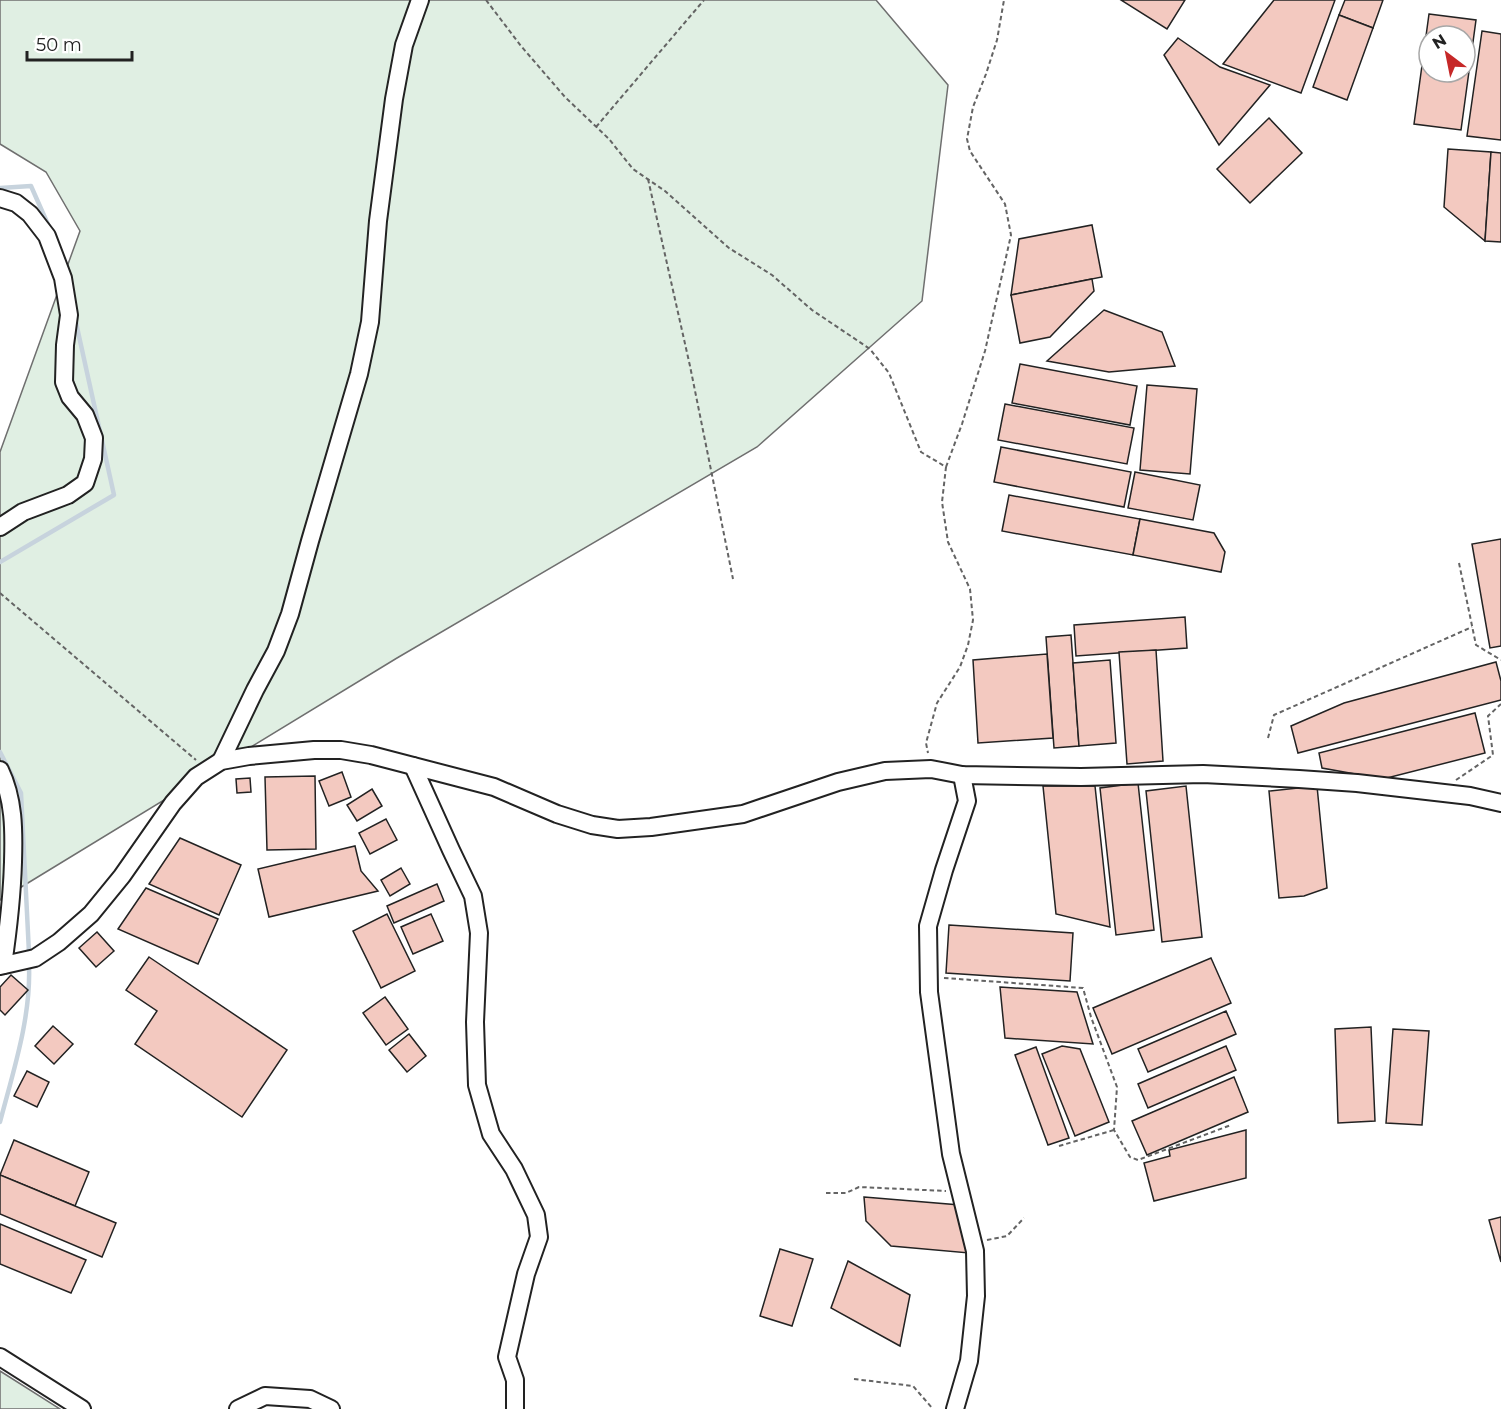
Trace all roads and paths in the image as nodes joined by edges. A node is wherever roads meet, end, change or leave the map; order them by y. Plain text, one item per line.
1 (420, 0) edge
2 (486, 0) edge
3 (704, 0) edge
4 (1004, 0) edge
5 (596, 128) junction
6 (648, 179) junction
7 (0, 198) edge
8 (946, 467) junction
9 (0, 527) edge
10 (1459, 563) dead end
11 (733, 579) dead end
12 (0, 593) edge
13 (1472, 627) junction
14 (1501, 660) edge
15 (1501, 704) edge
16 (1268, 738) dead end
17 (214, 765) junction
18 (413, 766) junction
19 (931, 769) junction
20 (0, 770) edge
21 (962, 775) junction
22 (1450, 794) junction
23 (1501, 803) edge
24 (1, 965) edge
25 (929, 977) junction
26 (1231, 1125) dead end
27 (1114, 1130) junction
28 (1059, 1146) dead end
29 (960, 1192) junction
30 (826, 1193) dead end
31 (1024, 1218) dead end
32 (973, 1243) junction
33 (0, 1357) edge
34 (854, 1379) dead end
35 (82, 1409) edge
36 (238, 1409) edge
37 (331, 1409) edge
38 (515, 1409) edge
39 (933, 1409) edge
40 (955, 1409) edge

1 - 17 street
2 - 5 path
3 - 5 path
4 - 8 path
5 - 6 path
6 - 8 path
6 - 11 path
7 - 9 street
8 - 19 path
10 - 13 path
12 - 17 path
13 - 14 path
13 - 16 path
15 - 22 path
17 - 18 street
17 - 24 street
18 - 19 street
18 - 38 street
19 - 21 street
20 - 24 street
21 - 22 street
21 - 25 street
22 - 23 street
25 - 27 path
25 - 29 street
26 - 27 path
27 - 28 path
29 - 30 path
29 - 32 street
31 - 32 path
32 - 40 street
33 - 35 street
34 - 39 path
36 - 37 street

